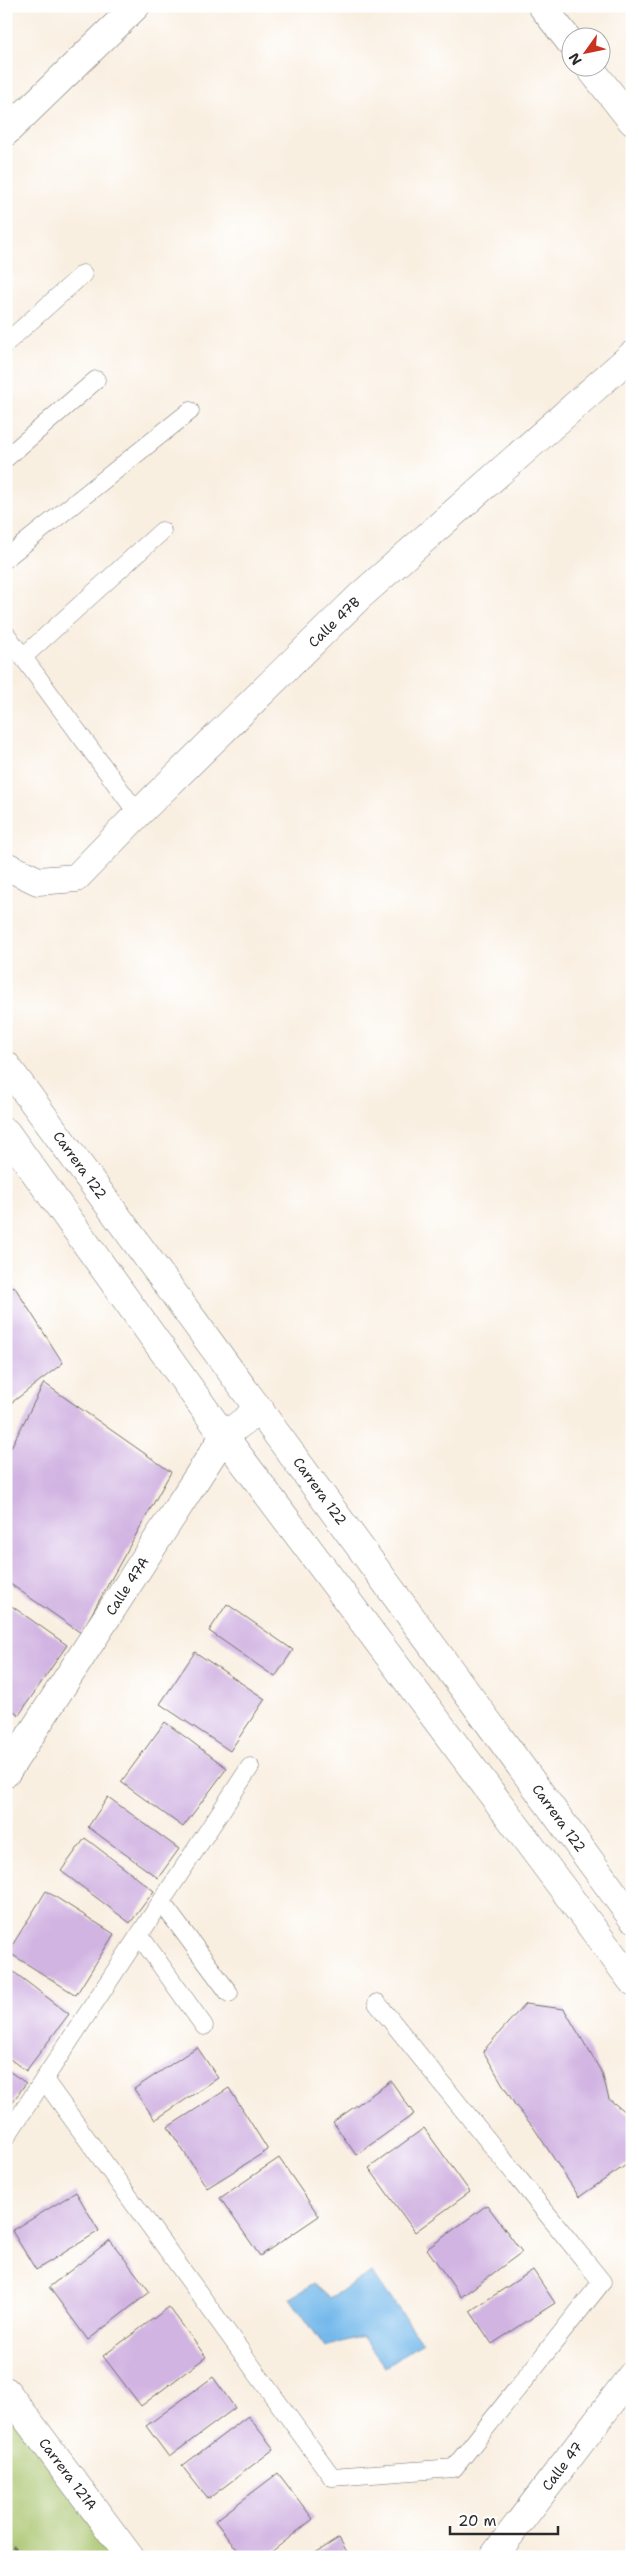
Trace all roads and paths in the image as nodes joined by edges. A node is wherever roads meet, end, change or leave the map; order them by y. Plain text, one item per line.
1 (136, 6) edge
2 (542, 6) edge
3 (560, 29) edge
4 (600, 78) edge
5 (627, 106) edge
6 (6, 132) edge
7 (83, 274) dead end
8 (6, 344) edge
9 (632, 354) edge
10 (96, 380) dead end
11 (190, 411) dead end
12 (6, 458) edge
13 (162, 531) dead end
14 (6, 558) edge
15 (6, 634) edge
16 (24, 658) junction
17 (138, 814) junction
18 (6, 866) edge
19 (6, 1065) edge
20 (6, 1132) edge
21 (260, 1409) junction
22 (224, 1436) junction
23 (250, 1767) dead end
24 (6, 1773) edge
25 (162, 1902) junction
26 (632, 1918) edge
27 (140, 1936) junction
28 (632, 1981) edge
29 (229, 1993) dead end
30 (377, 2003) dead end
31 (204, 2026) dead end
32 (45, 2080) junction
33 (6, 2137) edge
34 (632, 2375) edge
35 (6, 2391) edge
36 (6, 2542) edge
37 (29, 2557) edge
38 (130, 2557) edge
39 (493, 2557) edge

1 - 6 street
2 - 3 street
4 - 5 street
7 - 8 lane
9 - 17 street, Calle 47B
10 - 12 lane
11 - 14 lane
13 - 16 lane
15 - 16 lane
16 - 17 lane
17 - 18 street, Calle 47B
19 - 21 street, Carrera 122
20 - 22 street
21 - 22 street, Calle 47A
21 - 26 street, Carrera 122
22 - 24 street, Calle 47A
22 - 28 street
23 - 25 lane
25 - 27 lane
25 - 29 lane
27 - 31 lane
27 - 32 lane
30 - 32 lane
32 - 33 lane
34 - 39 street, Calle 47
35 - 38 street, Carrera 121A
36 - 37 path

